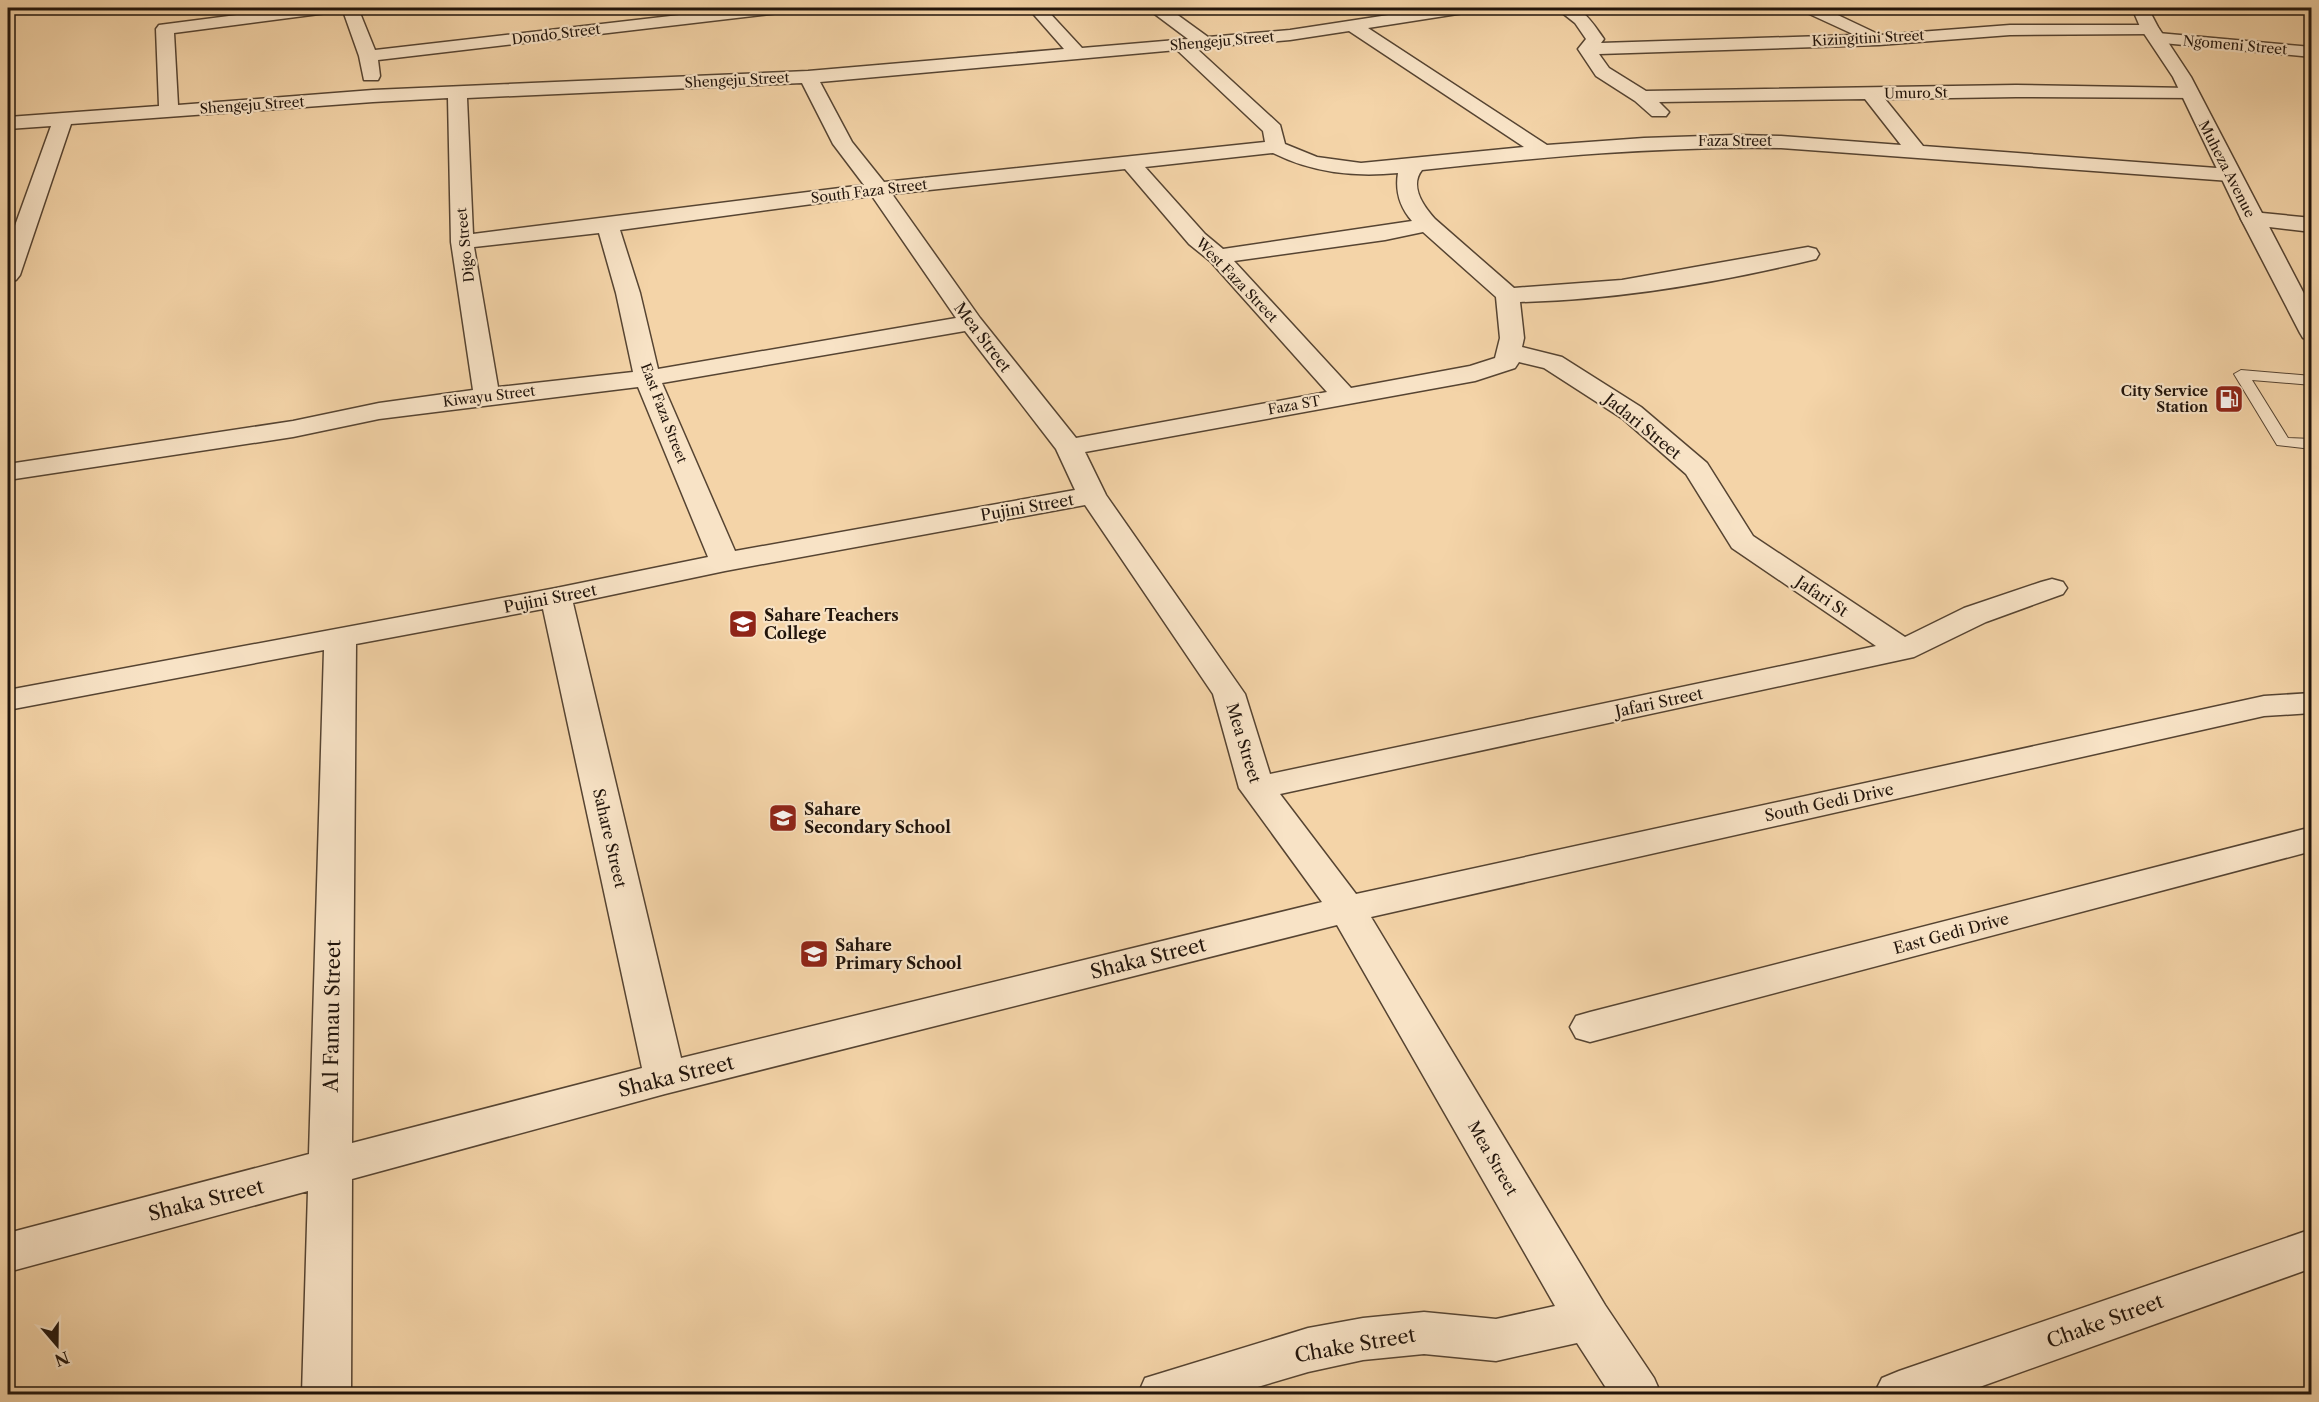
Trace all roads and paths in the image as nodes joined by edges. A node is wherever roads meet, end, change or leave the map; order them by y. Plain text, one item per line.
1 (174, 8) edge
2 (327, 8) edge
3 (350, 8) edge
4 (779, 8) edge
5 (1036, 8) edge
6 (1158, 8) edge
7 (1464, 8) edge
8 (1564, 8) edge
9 (1811, 8) edge
10 (2140, 8) edge
11 (285, 10) edge
12 (1352, 25) junction
13 (165, 29) junction
14 (2154, 33) junction
15 (1879, 40) junction
16 (1205, 43) junction
17 (1183, 45) junction
18 (1587, 49) junction
19 (2312, 52) edge
20 (1077, 53) junction
21 (368, 56) junction
22 (808, 77) junction
23 (457, 94) junction
24 (1871, 94) junction
25 (2190, 94) junction
26 (373, 96) junction
27 (1642, 97) junction
28 (169, 111) junction
29 (63, 118) junction
30 (8, 123) edge
31 (1692, 141) junction
32 (1276, 147) junction
33 (1543, 151) junction
34 (1918, 153) junction
35 (1131, 163) junction
36 (1416, 165) junction
37 (2230, 176) junction
38 (878, 189) junction
39 (2252, 219) junction
40 (1427, 224) junction
41 (608, 225) junction
42 (2312, 225) edge
43 (462, 242) junction
44 (1808, 254) dead end
45 (1218, 256) junction
46 (9, 266) edge
47 (1508, 295) junction
48 (971, 323) junction
49 (2312, 333) edge
50 (1510, 352) junction
51 (647, 378) junction
52 (2312, 381) edge
53 (487, 396) junction
54 (1344, 396) junction
55 (2312, 444) edge
56 (1069, 447) junction
57 (8, 472) edge
58 (1092, 495) junction
59 (1742, 542) joint
60 (725, 562) junction
61 (2052, 588) dead end
62 (556, 597) junction
63 (340, 638) junction
64 (1903, 650) junction
65 (8, 700) edge
66 (2312, 703) edge
67 (1257, 788) junction
68 (2312, 839) edge
69 (1347, 909) junction
70 (1590, 1027) dead end
71 (664, 1078) junction
72 (329, 1169) junction
73 (2312, 1248) edge
74 (8, 1251) edge
75 (1588, 1320) junction
76 (326, 1395) edge
77 (1162, 1395) edge
78 (1637, 1395) edge
79 (1899, 1395) edge

1 - 13 street
2 - 11 street
3 - 21 street
4 - 21 street, Dondo Street
5 - 20 street
6 - 16 street
7 - 12 street, Shengeju Street
8 - 18 street
9 - 15 street
10 - 14 street, Muheza Avenue
11 - 13 street
12 - 16 street, Shengeju Street
12 - 33 street
13 - 28 street
14 - 15 street, Kizingitini Street
14 - 19 street, Ngomeni Street
14 - 25 street, Muheza Avenue
15 - 18 street, Kizingitini Street
16 - 17 street, Shengeju Street
17 - 20 street, Shengeju Street
17 - 32 street
18 - 27 street
20 - 22 street, Shengeju Street
21 - 26 street
22 - 23 street, Shengeju Street
22 - 38 street, Mea Street
23 - 26 street, Shengeju Street
23 - 43 street, Digo Street
24 - 25 street, Umuro St
24 - 27 street, Umuro St
24 - 34 street
25 - 37 street, Muheza Avenue
26 - 28 street, Shengeju Street
27 - 31 street
28 - 29 street, Shengeju Street
29 - 30 street, Shengeju Street
29 - 46 street
31 - 33 street, Faza Street
31 - 34 street, Faza Street
32 - 35 street, South Faza Street
32 - 36 street, Faza Street
33 - 36 street, Faza Street
34 - 37 street, Faza Street
35 - 38 street, South Faza Street
35 - 45 street, West Faza Street
36 - 40 street
37 - 39 street, Muheza Avenue
38 - 41 street, South Faza Street
38 - 48 street, Mea Street
39 - 42 street
39 - 49 street, Muheza Avenue
40 - 45 street
40 - 47 street
41 - 43 street, South Faza Street
41 - 51 street, East Faza Street
43 - 53 street, Digo Street
44 - 47 street
45 - 54 street, West Faza Street
47 - 50 street
48 - 51 street, Kiwayu Street
48 - 56 street, Mea Street
50 - 54 street, Faza ST
50 - 59 street, Jadari Street
51 - 53 street, Kiwayu Street
51 - 60 street, East Faza Street
52 - 55 lane
53 - 57 street, Kiwayu Street
54 - 56 street, Faza ST
56 - 58 street, Mea Street
58 - 60 street, Pujini Street
58 - 67 street, Mea Street
59 - 64 street, Jafari St
60 - 62 street, Pujini Street
61 - 64 street, Jafari Street
62 - 63 street, Pujini Street
62 - 71 street, Sahare Street
63 - 65 street, Pujini Street
63 - 72 street, Al Famau Street
64 - 67 street, Jafari Street
66 - 69 street, South Gedi Drive
67 - 69 street, Mea Street
68 - 70 street, East Gedi Drive
69 - 71 street, Shaka Street
69 - 75 street, Mea Street
71 - 72 street, Shaka Street
72 - 74 street, Shaka Street
72 - 76 street, Al Famau Street
73 - 79 street, Chake Street
75 - 77 street, Chake Street
75 - 78 street, Mea Street

